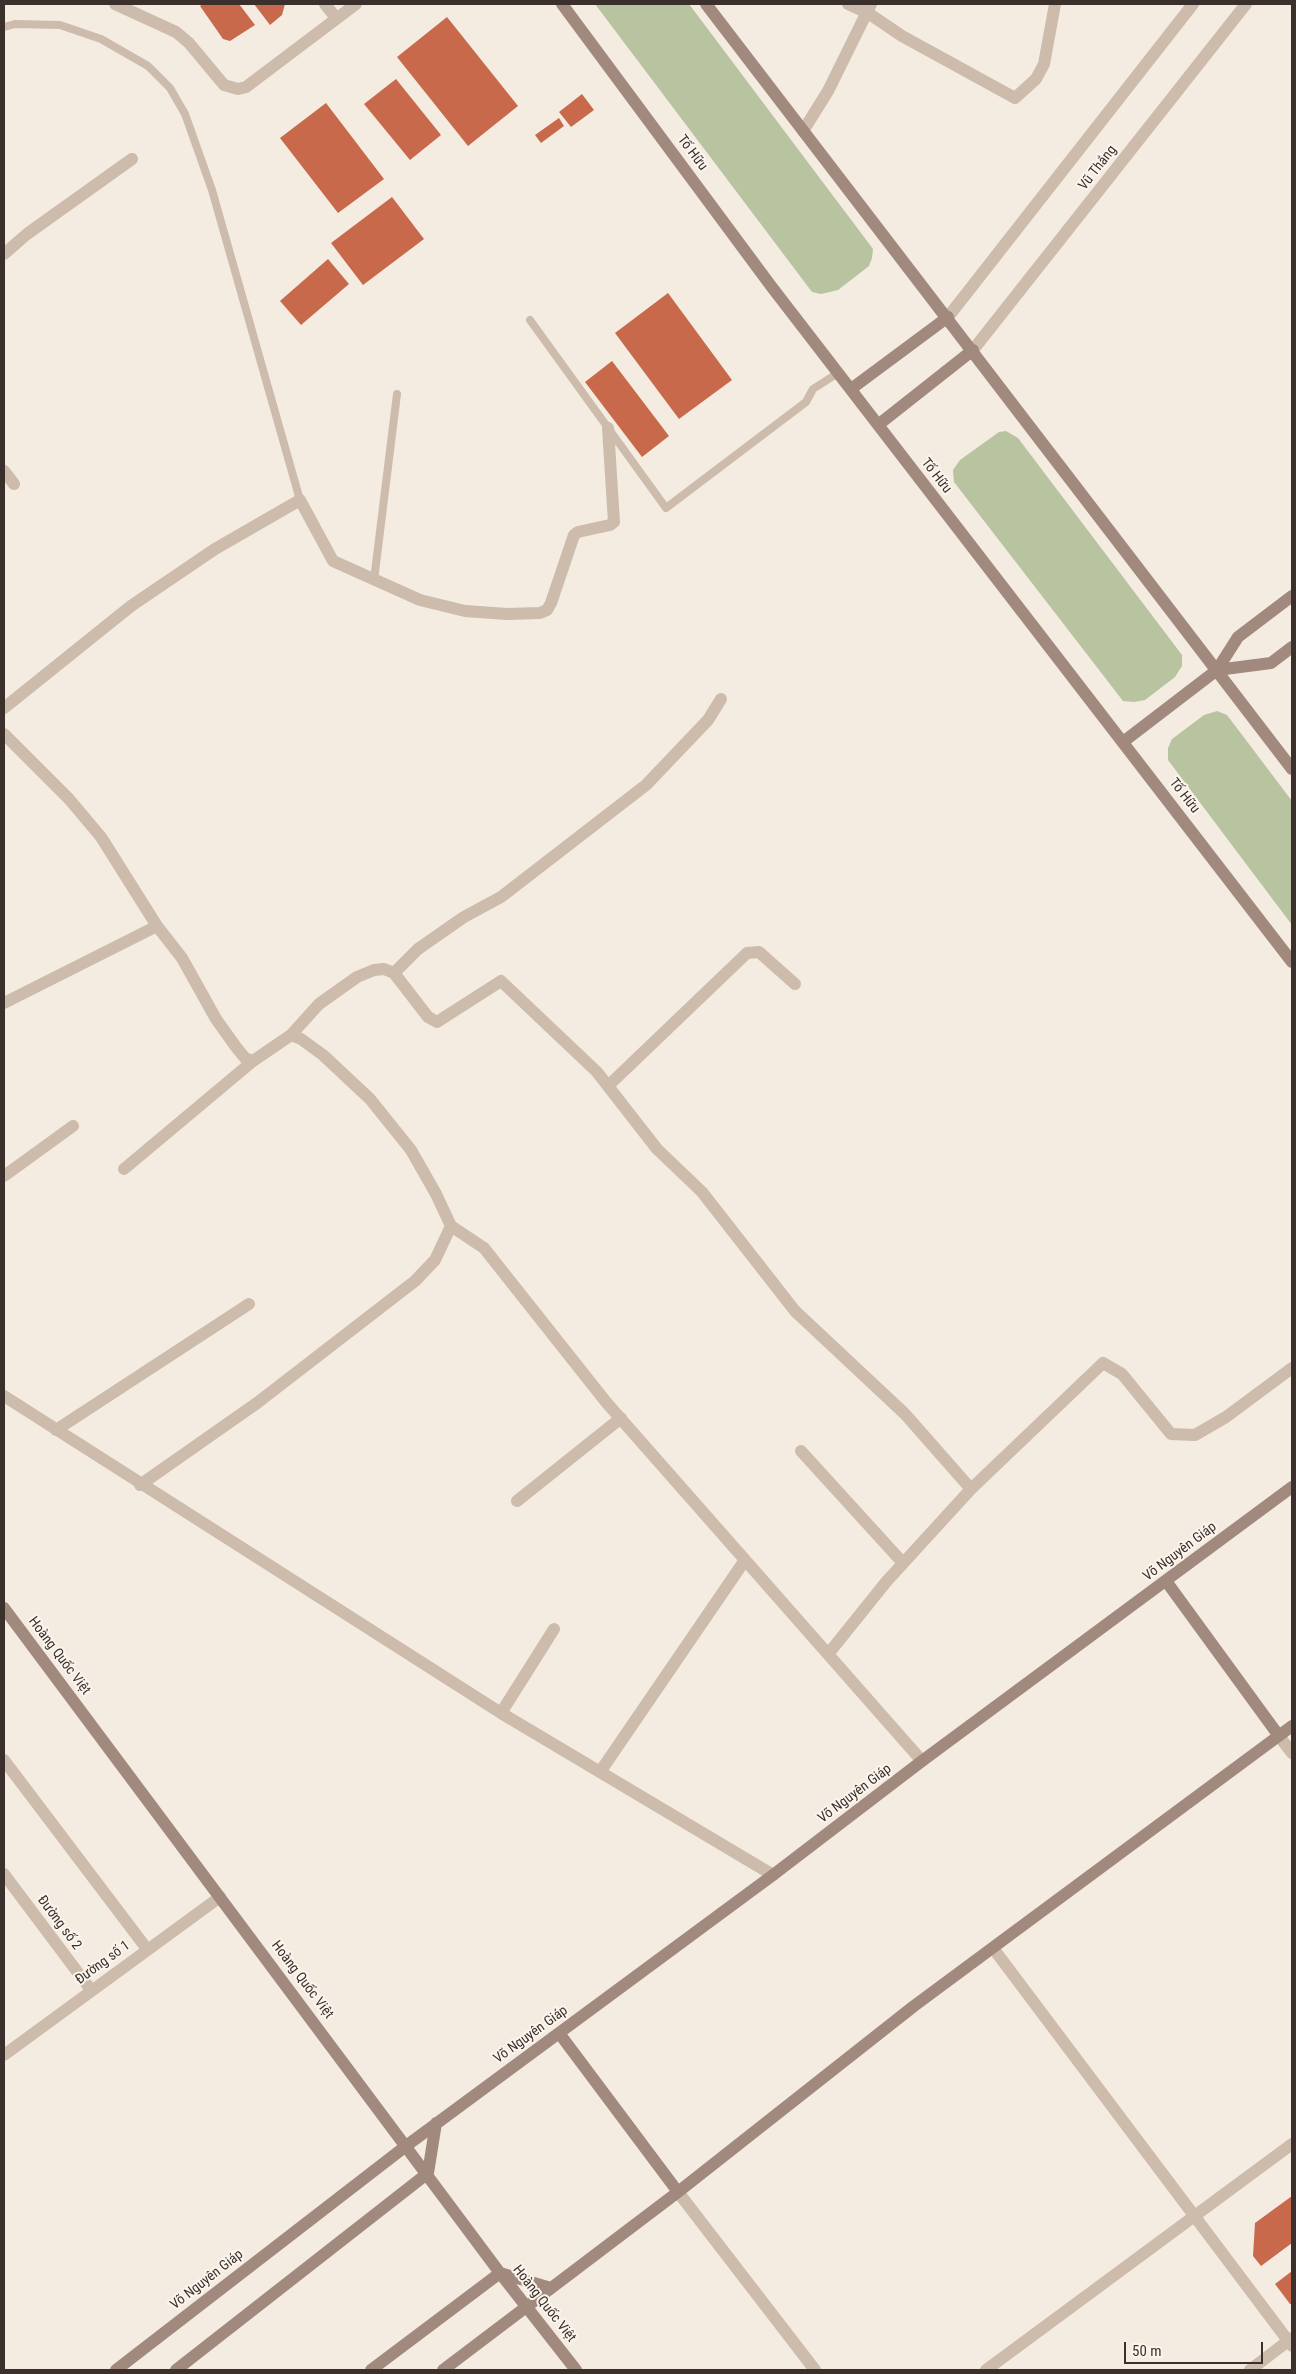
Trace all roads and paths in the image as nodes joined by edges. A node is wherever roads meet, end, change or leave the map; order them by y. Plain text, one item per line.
1 (115, 4) edge
2 (325, 4) edge
3 (356, 4) edge
4 (562, 4) edge
5 (706, 4) edge
6 (848, 4) edge
7 (1055, 4) edge
8 (1193, 4) edge
9 (1246, 4) edge
10 (869, 8) edge
11 (336, 18) junction
12 (4, 27) edge
13 (803, 131) junction
14 (132, 159) dead end
15 (4, 254) edge
16 (948, 317) junction
17 (530, 320) dead end
18 (972, 350) junction
19 (838, 373) junction
20 (851, 390) junction
21 (397, 394) dead end
22 (878, 424) junction
23 (608, 428) junction
24 (4, 470) edge
25 (14, 484) dead end
26 (300, 500) junction
27 (374, 580) junction
28 (1292, 596) edge
29 (1292, 647) edge
30 (1217, 670) junction
31 (721, 699) dead end
32 (4, 708) edge
33 (4, 734) edge
34 (1123, 742) junction
35 (1292, 768) edge
36 (157, 926) junction
37 (1292, 962) edge
38 (394, 973) junction
39 (795, 984) dead end
40 (4, 1003) edge
41 (291, 1035) junction
42 (253, 1061) junction
43 (608, 1086) junction
44 (73, 1126) dead end
45 (124, 1169) dead end
46 (4, 1176) edge
47 (451, 1226) junction
48 (249, 1304) dead end
49 (1292, 1368) edge
50 (4, 1396) edge
51 (621, 1418) junction
52 (56, 1430) junction
53 (801, 1451) dead end
54 (140, 1484) junction
55 (1292, 1487) edge
56 (971, 1489) junction
57 (517, 1501) dead end
58 (746, 1560) junction
59 (903, 1563) junction
60 (1166, 1581) junction
61 (4, 1608) edge
62 (554, 1629) dead end
63 (829, 1653) junction
64 (501, 1713) junction
65 (1292, 1726) edge
66 (1279, 1736) junction
67 (1292, 1753) edge
68 (4, 1760) edge
69 (922, 1761) junction
70 (600, 1772) junction
71 (4, 1874) edge
72 (773, 1875) junction
73 (220, 1897) junction
74 (993, 1948) junction
75 (147, 1949) junction
76 (91, 1990) junction
77 (559, 2033) junction
78 (4, 2055) edge
79 (436, 2123) junction
80 (1292, 2144) edge
81 (406, 2146) junction
82 (428, 2173) junction
83 (678, 2192) junction
84 (1196, 2217) junction
85 (500, 2273) junction
86 (551, 2288) junction
87 (528, 2306) junction
88 (1291, 2342) edge
89 (116, 2370) edge
90 (176, 2370) edge
91 (371, 2370) edge
92 (444, 2370) edge
93 (576, 2370) edge
94 (815, 2370) edge
95 (986, 2370) edge
96 (1250, 2370) edge

1 - 11 street
2 - 11 street
3 - 11 street
4 - 19 street, Tố Hữu
5 - 13 street
6 - 10 street
7 - 10 street
8 - 16 street, Vũ Thắng
9 - 18 street, Vũ Thắng
10 - 13 street
12 - 26 lane
13 - 16 street
14 - 15 street
16 - 18 street
16 - 20 street
17 - 23 lane
18 - 22 street
18 - 30 street
19 - 20 street, Tố Hữu
19 - 23 lane
20 - 22 street, Tố Hữu
21 - 27 lane
22 - 34 street, Tố Hữu
23 - 27 street
24 - 25 street
26 - 27 street
26 - 32 street
28 - 30 street
29 - 30 street
30 - 34 street
30 - 35 street
31 - 38 street
33 - 36 street
34 - 37 street, Tố Hữu
36 - 40 street
36 - 42 street
38 - 41 street
38 - 43 street
39 - 43 street
41 - 42 street
41 - 47 street
42 - 45 street
43 - 56 street
44 - 46 street
47 - 51 street
47 - 54 street
48 - 52 street
49 - 56 street
50 - 52 street
51 - 57 street
51 - 58 street
52 - 54 street
53 - 59 street
54 - 64 street
55 - 60 street, Võ Nguyên Giáp
56 - 59 street
58 - 63 street
58 - 70 street
59 - 63 street
60 - 66 street
60 - 69 street, Võ Nguyên Giáp
61 - 73 street, Hoàng Quốc Việt
62 - 64 street
63 - 69 street
64 - 70 street
65 - 66 street
66 - 67 street
66 - 74 street
68 - 75 street
69 - 72 street, Võ Nguyên Giáp
70 - 72 street
71 - 76 street, Đường số 2
72 - 77 street, Võ Nguyên Giáp
73 - 75 street, Đường số 1
73 - 81 street, Hoàng Quốc Việt
74 - 83 street
74 - 84 street
75 - 76 street, Đường số 1
76 - 78 street, Đường số 1
77 - 79 street, Võ Nguyên Giáp
77 - 83 street
79 - 81 street, Võ Nguyên Giáp
79 - 82 street
80 - 84 street
81 - 82 street, Hoàng Quốc Việt
81 - 89 street, Võ Nguyên Giáp
82 - 85 street, Hoàng Quốc Việt
82 - 90 street
83 - 86 street
83 - 94 street
84 - 88 street
84 - 95 street
85 - 86 street
85 - 87 street, Hoàng Quốc Việt
85 - 91 street
86 - 87 street
87 - 92 street
87 - 93 street, Hoàng Quốc Việt
88 - 96 street

